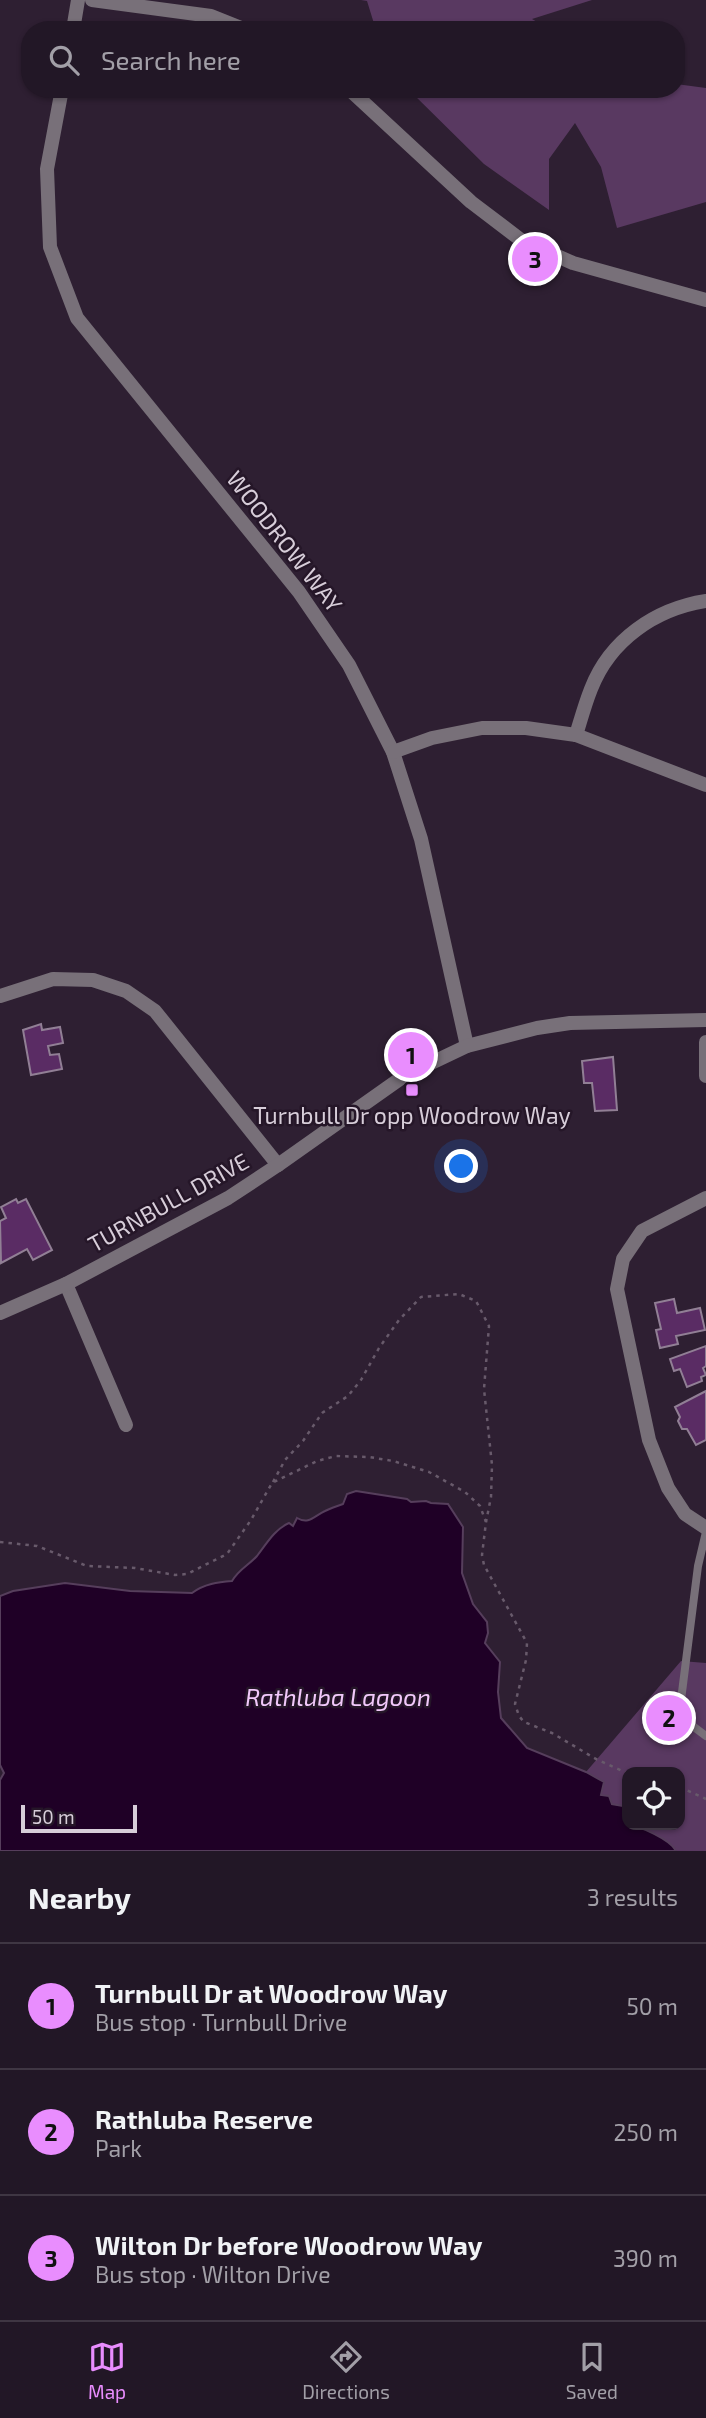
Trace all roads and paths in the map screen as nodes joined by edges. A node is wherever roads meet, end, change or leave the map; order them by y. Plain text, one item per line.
1 (78, 0) edge
2 (92, 0) edge
3 (74, 21) edge
4 (224, 21) edge
5 (60, 98) edge
6 (359, 98) edge
7 (706, 300) edge
8 (706, 601) edge
9 (576, 735) junction
10 (393, 752) junction
11 (706, 786) edge
12 (0, 996) edge
13 (706, 1020) edge
14 (706, 1042) edge
15 (467, 1046) junction
16 (706, 1076) edge
17 (278, 1165) junction
18 (706, 1198) edge
19 (66, 1284) junction
20 (0, 1312) edge
21 (127, 1425) dead end
22 (272, 1483) junction
23 (486, 1522) junction
24 (706, 1530) edge
25 (0, 1542) edge
26 (706, 1736) edge
27 (622, 1770) edge
28 (685, 1789) edge
29 (706, 1799) edge

1 - 3 street
2 - 4 street
5 - 10 street, WOODROW WAY
6 - 7 street
8 - 9 street
9 - 10 street
9 - 11 street
10 - 15 street, WOODROW WAY
12 - 17 street
13 - 15 street, TURNBULL DRIVE
14 - 16 street
15 - 17 street, TURNBULL DRIVE
17 - 19 street, TURNBULL DRIVE
18 - 24 street
19 - 20 street, TURNBULL DRIVE
19 - 21 street
22 - 23 path
22 - 23 path
22 - 25 path
23 - 27 path
24 - 26 lane
28 - 29 path

